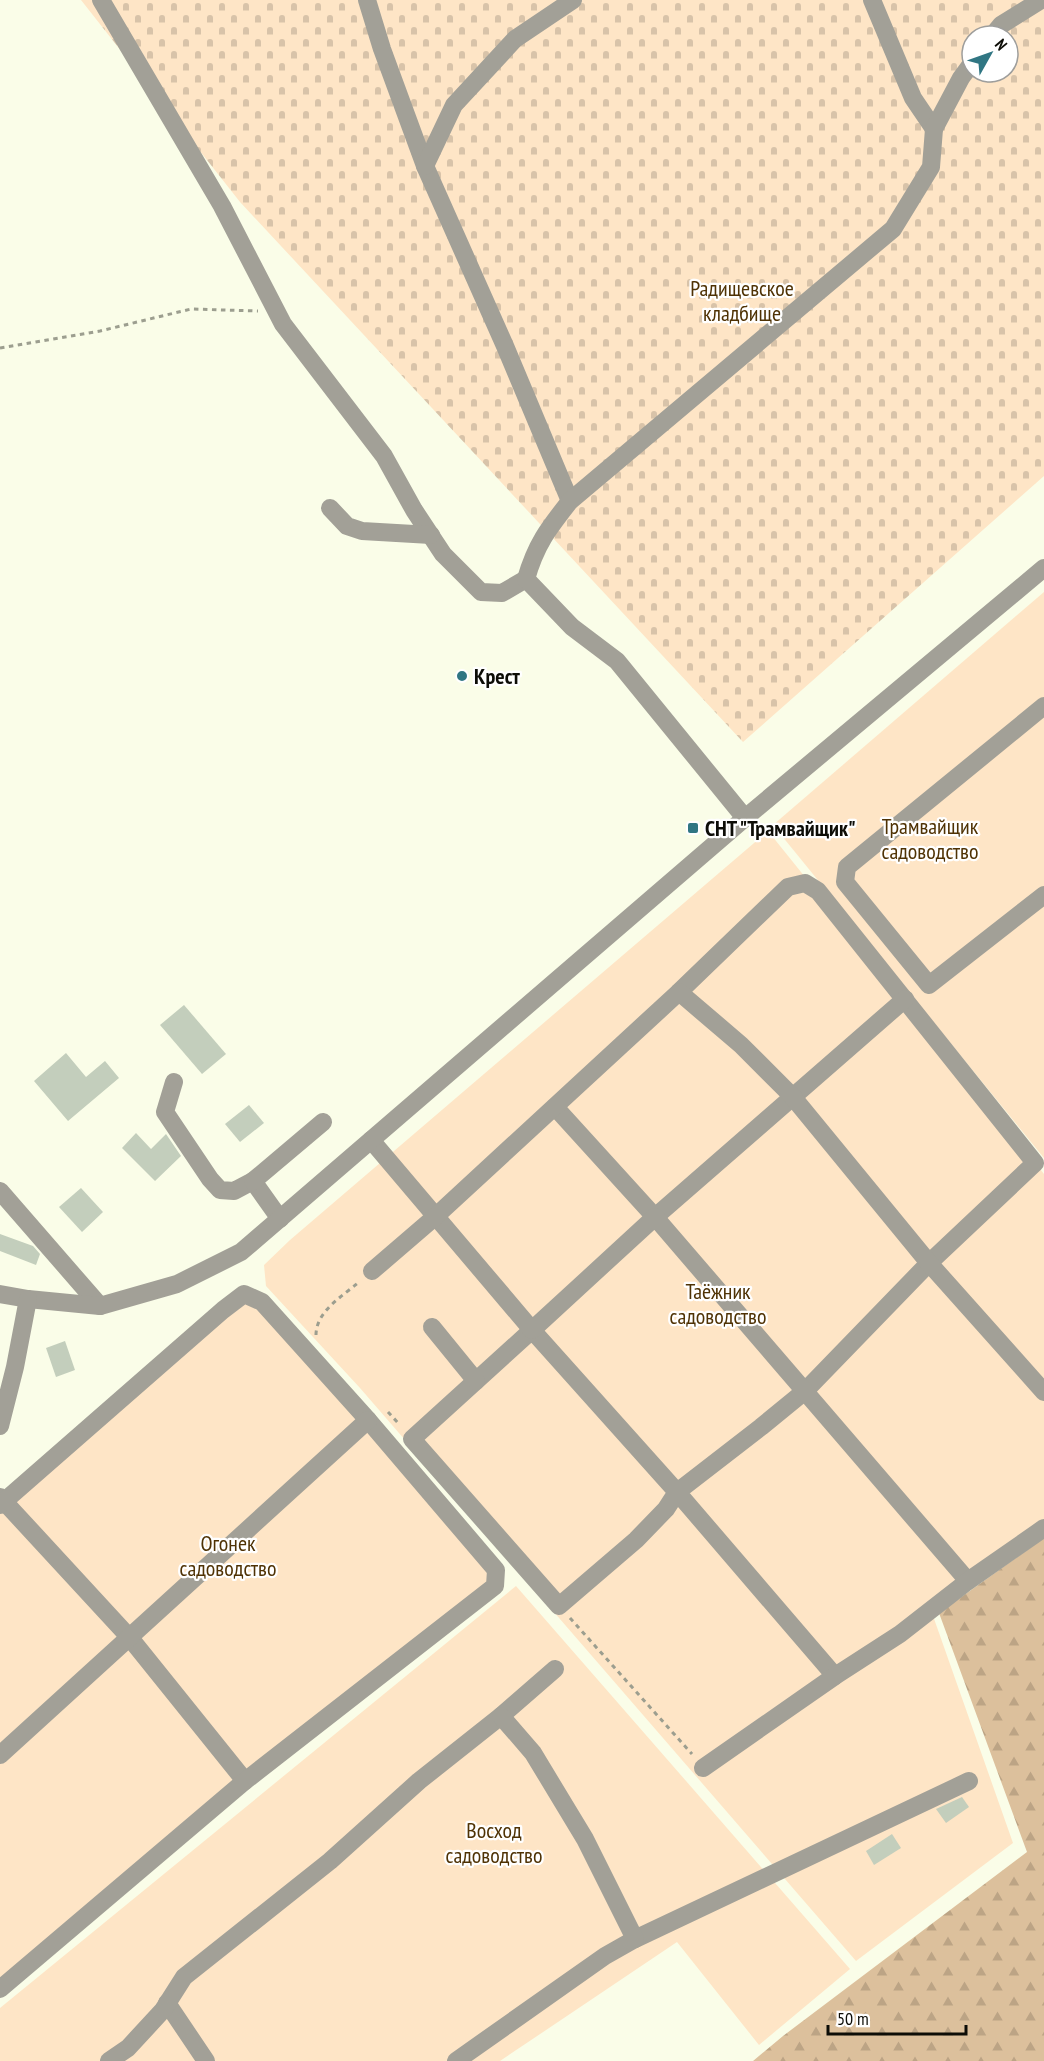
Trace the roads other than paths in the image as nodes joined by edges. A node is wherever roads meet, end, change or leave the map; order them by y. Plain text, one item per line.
1 (101, 0) edge
2 (368, 0) edge
3 (573, 0) edge
4 (872, 0) edge
5 (1041, 0) edge
6 (1003, 24) edge
7 (960, 78) edge
8 (934, 129) junction
9 (424, 165) junction
10 (570, 501) junction
11 (330, 508) dead end
12 (431, 535) junction
13 (1044, 568) edge
14 (526, 579) junction
15 (1044, 706) edge
16 (745, 818) junction
17 (1044, 895) edge
18 (679, 992) junction
19 (904, 999) junction
20 (174, 1082) dead end
21 (792, 1096) junction
22 (555, 1107) junction
23 (323, 1122) dead end
24 (371, 1140) junction
25 (1040, 1169) edge
26 (253, 1181) junction
27 (0, 1191) edge
28 (436, 1216) junction
29 (655, 1217) junction
30 (280, 1219) junction
31 (929, 1263) junction
32 (372, 1271) road end
33 (0, 1294) edge
34 (28, 1299) junction
35 (100, 1306) junction
36 (432, 1327) dead end
37 (532, 1330) junction
38 (476, 1381) junction
39 (805, 1391) junction
40 (1044, 1392) edge
41 (368, 1420) junction
42 (0, 1426) edge
43 (677, 1492) junction
44 (1, 1501) edge
45 (1044, 1528) edge
46 (968, 1581) junction
47 (130, 1638) junction
48 (555, 1669) dead end
49 (835, 1676) junction
50 (501, 1716) junction
51 (0, 1755) edge
52 (704, 1768) road end
53 (969, 1780) dead end
54 (245, 1781) junction
55 (634, 1939) junction
56 (0, 1989) edge
57 (167, 2004) junction
58 (109, 2061) edge
59 (206, 2061) edge
60 (456, 2061) edge

1 - 12 street
2 - 9 street
3 - 9 street
4 - 8 street
5 - 6 street
7 - 8 street
8 - 10 street
9 - 10 street
10 - 14 street
11 - 12 street
12 - 14 street
13 - 16 street
14 - 16 street
15 - 17 street
16 - 24 street
18 - 19 street
18 - 21 street
18 - 22 street
19 - 21 street
19 - 25 street
20 - 26 street
21 - 29 street
21 - 31 street
22 - 28 street
22 - 29 street
23 - 26 street
24 - 28 street
24 - 30 street
25 - 31 street
26 - 30 street
27 - 35 street
28 - 32 street
28 - 37 street
29 - 37 street
29 - 39 street
30 - 35 street
31 - 39 street
31 - 40 street
33 - 34 street
34 - 35 street
34 - 42 street
36 - 38 street
37 - 38 street
37 - 43 street
38 - 43 street
39 - 43 street
39 - 46 street
41 - 44 street
41 - 47 street
41 - 54 street
43 - 49 street
44 - 47 street
45 - 46 street
46 - 49 street
47 - 51 street
47 - 54 street
48 - 50 street
49 - 52 street
50 - 55 street
50 - 57 street
53 - 55 street
54 - 56 street
55 - 60 street
57 - 58 street
57 - 59 street

